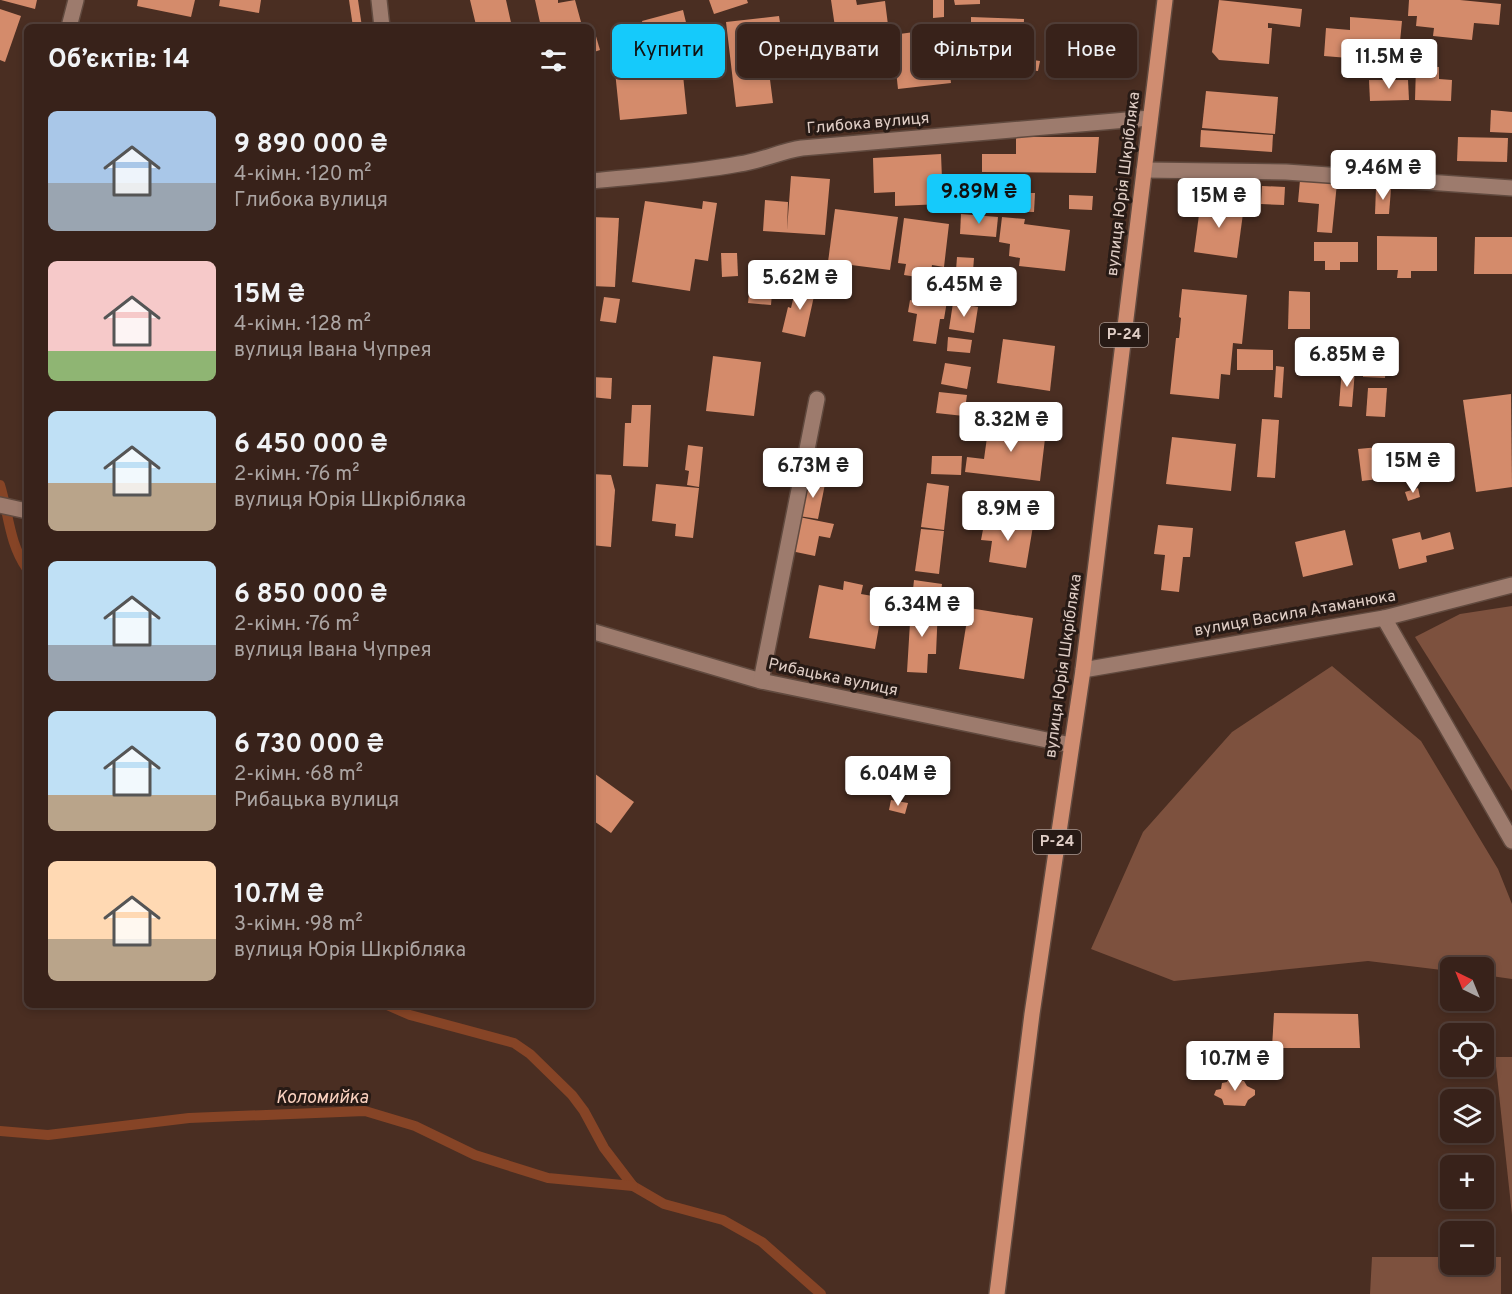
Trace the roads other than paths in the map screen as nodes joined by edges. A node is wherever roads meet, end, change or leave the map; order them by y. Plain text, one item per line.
1 (76, 0) edge
2 (379, 0) edge
3 (1165, 0) edge
4 (70, 24) edge
5 (382, 24) edge
6 (1150, 118) junction
7 (1144, 170) junction
8 (594, 182) edge
9 (1512, 188) edge
10 (817, 399) dead end
11 (0, 505) edge
12 (24, 510) edge
13 (1512, 585) edge
14 (1384, 618) junction
15 (594, 632) edge
16 (1083, 670) junction
17 (761, 681) junction
18 (1071, 746) junction
19 (1512, 841) edge
20 (997, 1294) edge

1 - 4 street
2 - 5 street
3 - 6 main road, вулиця Юрія Шкрібляка / Р-24
6 - 7 main road, вулиця Юрія Шкрібляка / Р-24
6 - 8 street, Глибока вулиця
7 - 9 street
7 - 16 main road, вулиця Юрія Шкрібляка / Р-24
10 - 17 street
11 - 12 street
13 - 14 street, вулиця Василя Атаманюка
14 - 16 street, вулиця Василя Атаманюка
14 - 19 street
15 - 17 street, Рибацька вулиця
16 - 18 main road, вулиця Юрія Шкрібляка / Р-24
17 - 18 street, Рибацька вулиця
18 - 20 main road, вулиця Юрія Шкрібляка / Р-24

